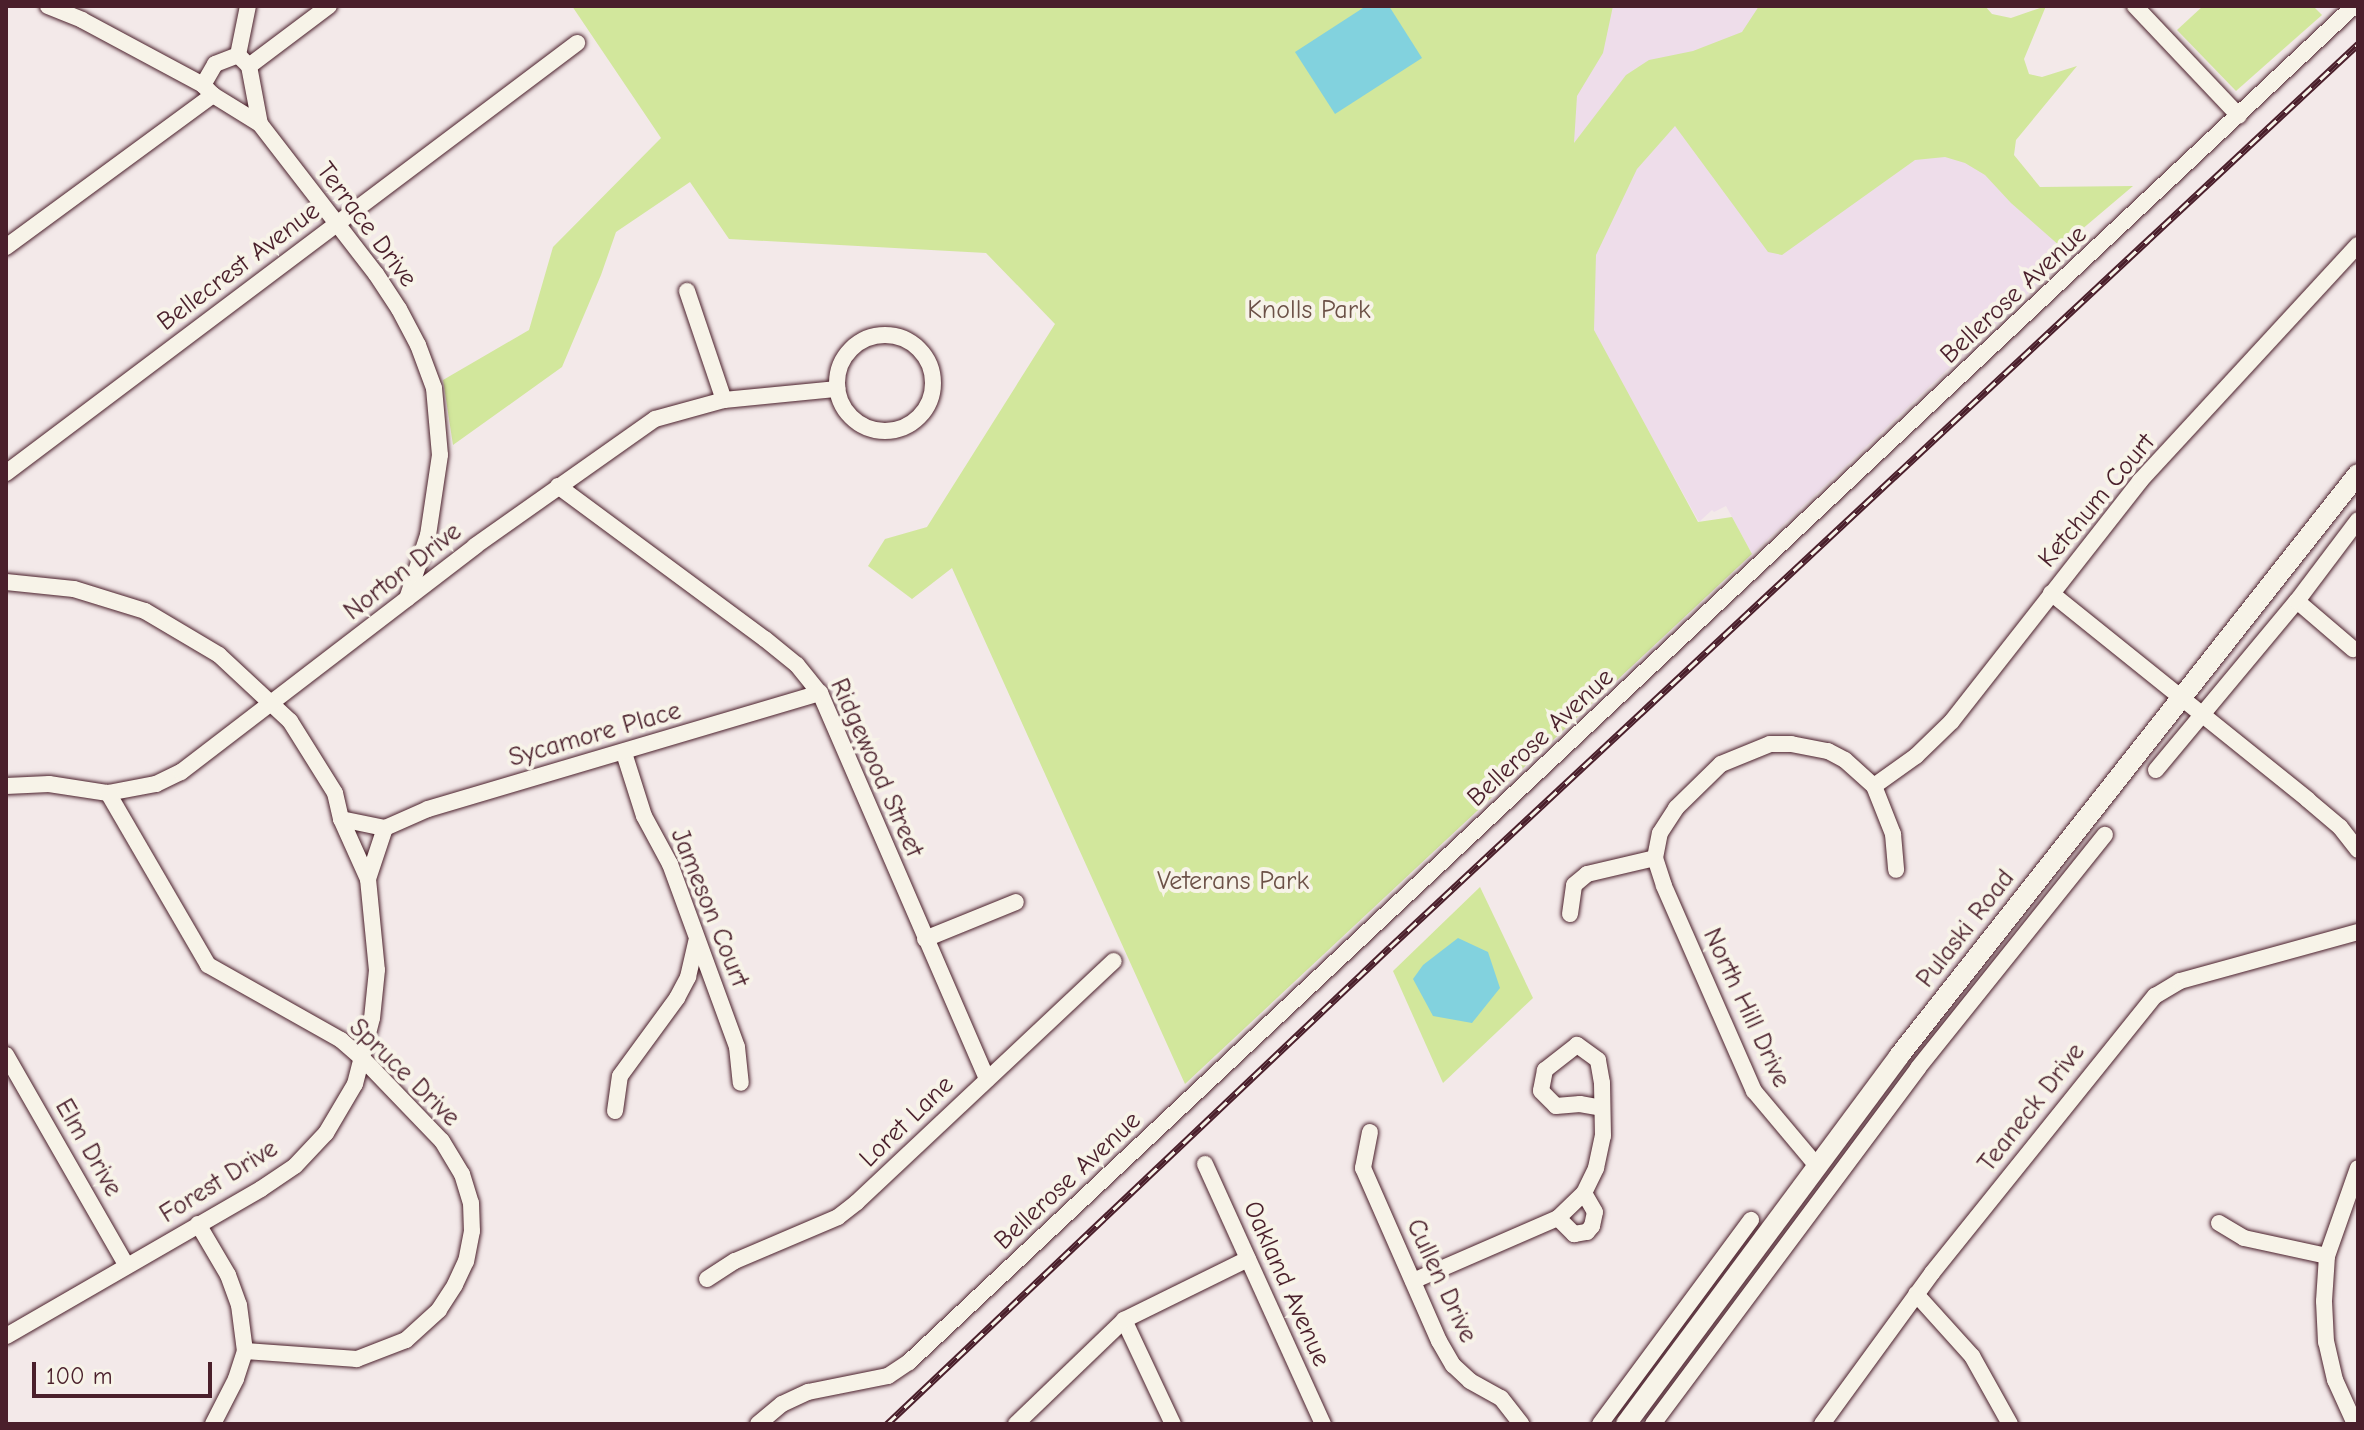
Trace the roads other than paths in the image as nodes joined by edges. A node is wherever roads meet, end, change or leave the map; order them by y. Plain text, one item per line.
1 (48, 6) edge
2 (248, 6) edge
3 (329, 6) edge
4 (2135, 6) edge
5 (2354, 6) edge
6 (577, 43) dead end
7 (244, 61) junction
8 (208, 90) junction
9 (2239, 116) junction
10 (260, 124) junction
11 (337, 224) junction
12 (2358, 245) edge
13 (6, 247) edge
14 (687, 291) dead end
15 (837, 389) junction
16 (724, 400) junction
17 (6, 473) edge
18 (2358, 474) edge
19 (558, 486) junction
20 (2358, 520) edge
21 (6, 582) edge
22 (2051, 593) junction
23 (407, 599) junction
24 (2297, 601) junction
25 (2353, 649) dead end
26 (820, 693) junction
27 (2182, 697) junction
28 (273, 704) junction
29 (2203, 714) junction
30 (624, 753) junction
31 (2156, 770) dead end
32 (6, 786) edge
33 (1874, 786) junction
34 (108, 793) junction
35 (341, 819) junction
36 (385, 828) junction
37 (2105, 835) dead end
38 (2358, 850) edge
39 (1655, 858) junction
40 (1896, 870) dead end
41 (2044, 872) junction
42 (368, 879) junction
43 (2063, 887) junction
44 (1016, 902) dead end
45 (1570, 914) dead end
46 (2358, 932) edge
47 (925, 939) junction
48 (696, 941) junction
49 (1114, 961) dead end
50 (6, 1055) edge
51 (1899, 1056) junction
52 (364, 1060) junction
53 (1918, 1068) junction
54 (987, 1079) junction
55 (741, 1083) dead end
56 (1602, 1108) junction
57 (615, 1111) dead end
58 (1370, 1132) dead end
59 (1205, 1164) dead end
60 (1817, 1166) junction
61 (2358, 1168) edge
62 (1584, 1193) junction
63 (1558, 1218) junction
64 (1751, 1220) dead end
65 (2219, 1223) dead end
66 (198, 1224) junction
67 (2327, 1256) junction
68 (1248, 1259) junction
69 (127, 1266) junction
70 (707, 1279) dead end
71 (1413, 1281) junction
72 (1916, 1294) junction
73 (1124, 1320) junction
74 (6, 1336) edge
75 (245, 1351) junction
76 (1017, 1423) edge
77 (213, 1424) edge
78 (758, 1424) edge
79 (1173, 1424) edge
80 (1323, 1424) edge
81 (1521, 1424) edge
82 (1600, 1424) edge
83 (1626, 1424) edge
84 (1653, 1424) edge
85 (1822, 1424) edge
86 (2010, 1424) edge
87 (2355, 1424) edge

1 - 8 street, Terrace Drive
2 - 7 street
3 - 7 street
4 - 9 street
5 - 9 street, Bellerose Avenue
6 - 11 street, Bellecrest Avenue
7 - 8 street
7 - 10 street
8 - 10 street, Terrace Drive
8 - 13 street
9 - 78 street, Bellerose Avenue
10 - 11 street, Terrace Drive
11 - 17 street, Bellecrest Avenue
11 - 23 street, Terrace Drive
12 - 22 street, Ketchum Court
14 - 16 street
15 - 15 street
15 - 16 street, Norton Drive
16 - 19 street, Norton Drive
18 - 27 main road, Pulaski Road
19 - 23 street, Norton Drive
19 - 26 street, Ridgewood Street
20 - 24 street
21 - 28 street, Forest Drive
22 - 27 street
22 - 33 street, Ketchum Court
23 - 28 street, Norton Drive
24 - 25 street
24 - 29 street
26 - 30 street, Sycamore Place
26 - 47 street, Ridgewood Street
27 - 29 street
27 - 41 main road, Pulaski Road
28 - 34 street, Norton Drive
28 - 35 street, Forest Drive
29 - 31 street
29 - 38 street
30 - 36 street, Sycamore Place
30 - 48 street, Jameson Court
32 - 34 street, Norton Drive
33 - 39 street
33 - 40 street
34 - 52 street, Spruce Drive
35 - 36 street
35 - 42 street, Forest Drive
36 - 42 street
37 - 43 street
39 - 45 street
39 - 60 street, North Hill Drive
41 - 43 street
41 - 51 main road, Pulaski Road
42 - 52 street, Forest Drive
43 - 53 street
44 - 47 street
46 - 72 street, Teaneck Drive
47 - 54 street, Ridgewood Street
48 - 55 street, Jameson Court
48 - 57 street
49 - 54 street, Loret Lane
50 - 69 street, Elm Drive
51 - 53 street
51 - 60 main road, Pulaski Road
52 - 66 street, Forest Drive
52 - 75 street, Spruce Drive
53 - 84 street
54 - 70 street, Loret Lane
56 - 56 street
56 - 62 street
58 - 71 street, Cullen Drive
59 - 68 street, Oakland Avenue
60 - 83 main road, Pulaski Road
61 - 67 street
62 - 63 street
62 - 63 street
63 - 71 street
64 - 82 street
65 - 67 street
66 - 69 street, Forest Drive
66 - 75 street
67 - 87 street
68 - 73 street
68 - 80 street, Oakland Avenue
69 - 74 street, Forest Drive
71 - 81 street, Cullen Drive
72 - 85 street, Teaneck Drive
72 - 86 street
73 - 76 street
73 - 79 street
75 - 77 street

